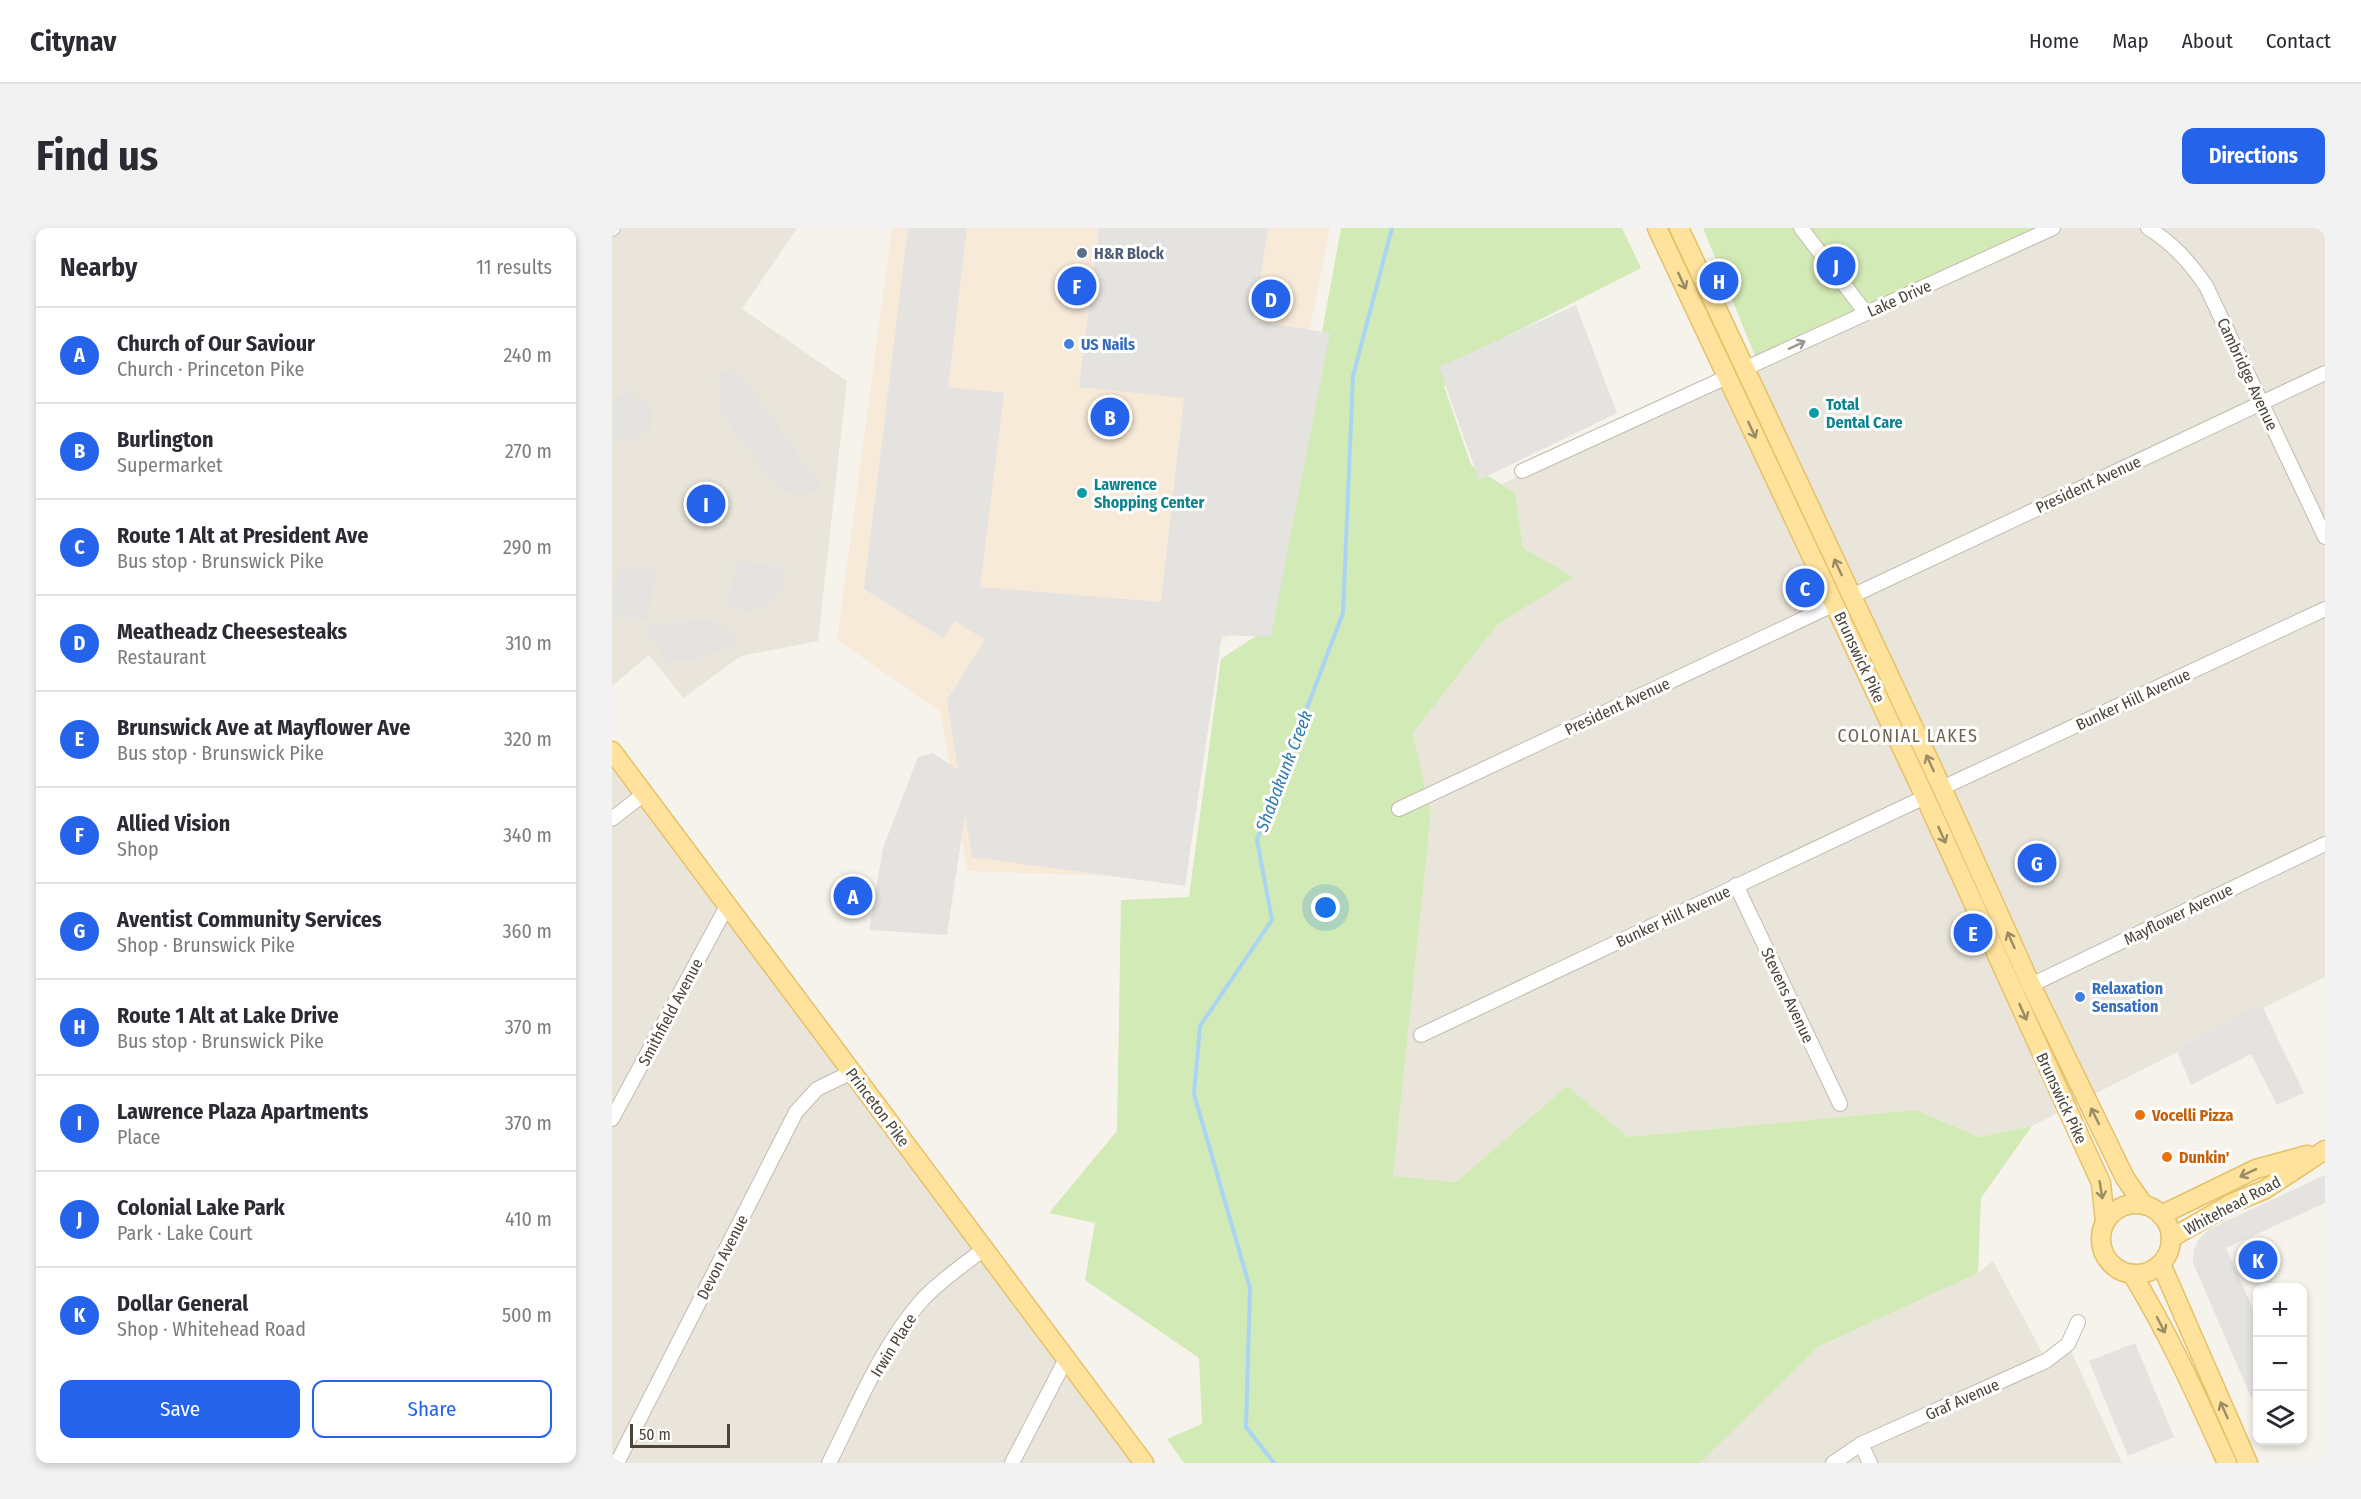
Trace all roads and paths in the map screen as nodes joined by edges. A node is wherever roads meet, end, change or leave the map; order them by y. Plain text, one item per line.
1 (1657, 228) edge
2 (1678, 228) edge
3 (1801, 228) edge
4 (2053, 228) edge
5 (2148, 228) edge
6 (1866, 313) junction
7 (1744, 369) junction
8 (2325, 373) edge
9 (1727, 377) junction
10 (2262, 403) junction
11 (1522, 471) dead end
12 (2325, 537) edge
13 (1852, 596) junction
14 (1835, 604) junction
15 (2325, 609) edge
16 (612, 751) edge
17 (1942, 788) junction
18 (644, 794) junction
19 (1925, 796) junction
20 (1399, 809) dead end
21 (612, 819) edge
22 (2325, 844) edge
23 (1736, 885) junction
24 (727, 906) junction
25 (2031, 985) junction
26 (1421, 1035) dead end
27 (852, 1072) junction
28 (1840, 1104) dead end
29 (612, 1119) edge
30 (2324, 1150) edge
31 (2143, 1204) junction
32 (2161, 1215) junction
33 (2105, 1222) junction
34 (2170, 1238) junction
35 (984, 1249) junction
36 (2161, 1264) junction
37 (2132, 1274) junction
38 (2078, 1322) dead end
39 (1066, 1359) junction
40 (1861, 1444) junction
41 (617, 1463) edge
42 (829, 1463) edge
43 (1012, 1463) edge
44 (1144, 1463) edge
45 (1833, 1463) edge
46 (1870, 1463) edge
47 (2227, 1463) edge
48 (2248, 1463) edge

1 -> 9 main road, Brunswick Pike
2 - 7 main road, Brunswick Pike
3 - 6 street
4 - 6 street, Lake Drive
5 - 10 street, Cambridge Avenue
7 -> 6 street, Lake Drive
13 -> 7 main road, Brunswick Pike
8 - 10 street, President Avenue
9 - 11 street
9 -> 14 main road, Brunswick Pike
10 - 12 street, Cambridge Avenue
10 - 13 street, President Avenue
17 -> 13 main road, Brunswick Pike
14 - 19 main road, Brunswick Pike
14 - 20 street, President Avenue
15 - 17 street, Bunker Hill Avenue
16 - 18 main road, Princeton Pike
25 -> 17 main road, Brunswick Pike
18 - 21 street
18 - 24 main road, Princeton Pike
19 - 23 street, Bunker Hill Avenue
19 -> 33 main road, Brunswick Pike
22 - 25 street, Mayflower Avenue
23 - 26 street, Bunker Hill Avenue
23 - 28 street, Stevens Avenue
24 - 27 main road, Princeton Pike
24 - 29 street, Smithfield Avenue
31 -> 25 main road, Brunswick Pike
27 - 35 main road, Princeton Pike
27 - 41 street, Devon Avenue
30 -> 32 main road, Whitehead Road
30 - 34 main road, Whitehead Road
31 - 32 main road
31 - 33 main road
32 - 34 main road
33 - 37 main road
34 - 36 main road
35 - 39 main road, Princeton Pike
35 - 42 street, Irwin Place
36 - 37 main road
48 -> 36 main road
37 -> 47 main road
38 - 40 street, Graf Avenue
39 - 43 street
39 - 44 main road, Princeton Pike
40 - 45 street, Graf Avenue
40 - 46 street

